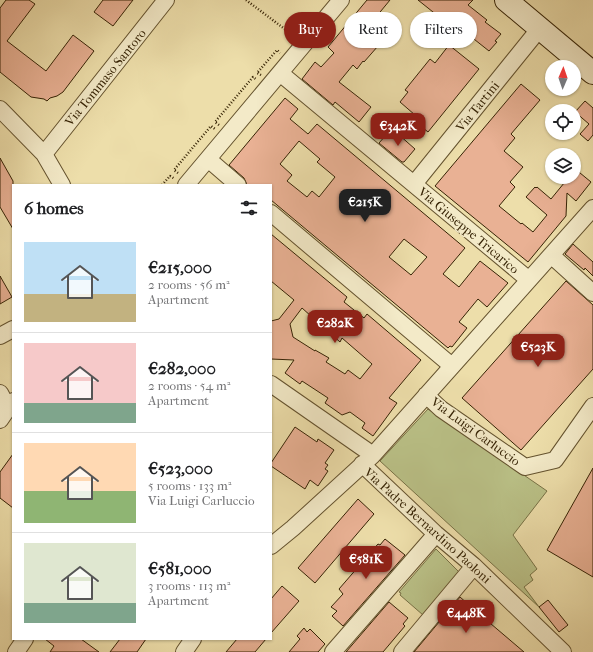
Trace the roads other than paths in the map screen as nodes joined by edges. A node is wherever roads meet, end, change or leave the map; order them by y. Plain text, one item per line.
1 (166, 0) edge
2 (341, 0) edge
3 (506, 0) edge
4 (540, 28) junction
5 (280, 73) junction
6 (593, 73) edge
7 (0, 109) edge
8 (44, 154) junction
9 (208, 159) junction
10 (182, 181) edge
11 (61, 184) edge
12 (237, 184) edge
13 (414, 184) junction
14 (593, 208) edge
15 (272, 214) edge
16 (551, 255) junction
17 (529, 280) junction
18 (593, 293) edge
19 (12, 330) edge
20 (0, 336) edge
21 (452, 366) junction
22 (272, 385) edge
23 (0, 393) edge
24 (426, 395) junction
25 (593, 406) edge
26 (7, 409) edge
27 (368, 460) junction
28 (436, 534) junction
29 (272, 545) edge
30 (474, 566) junction
31 (24, 640) edge
32 (192, 640) edge
33 (16, 652) edge
34 (184, 652) edge
35 (333, 652) edge
36 (402, 652) edge
37 (563, 652) edge

1 - 8 street, Via Tommaso Santoro
2 - 5 street
3 - 4 main road
4 - 6 main road
4 - 13 street, Via Tartini
5 - 9 street
5 - 13 street, Via Giuseppe Tricarico
7 - 8 street
8 - 11 street
9 - 10 street
9 - 12 street
13 - 17 street, Via Giuseppe Tricarico
14 - 16 street, Via Luigi Carluccio
15 - 21 street
16 - 17 street, Via Luigi Carluccio
16 - 18 street
17 - 21 street, Via Luigi Carluccio
19 - 20 street
21 - 24 street, Via Luigi Carluccio
22 - 27 street, Via Padre Bernardino Paoloni
23 - 26 street
24 - 25 street, Via Luigi Carluccio
24 - 27 street, Via Luigi Carluccio
27 - 28 street, Via Padre Bernardino Paoloni
27 - 29 street, Via Luigi Carluccio
28 - 30 street, Via Padre Bernardino Paoloni
28 - 35 street
30 - 36 street
30 - 37 street, Via Padre Bernardino Paoloni
31 - 33 street
32 - 34 street

